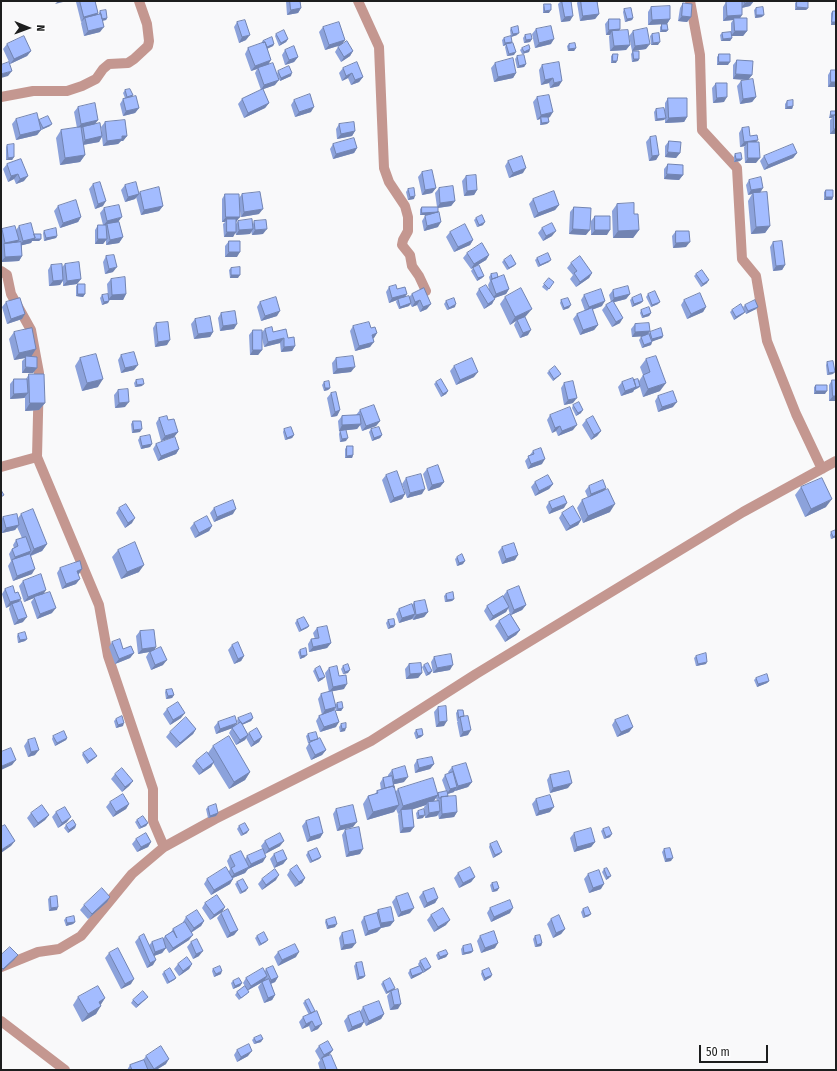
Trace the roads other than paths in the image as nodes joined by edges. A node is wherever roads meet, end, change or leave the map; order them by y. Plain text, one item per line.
1 (139, 1) edge
2 (358, 1) edge
3 (690, 1) edge
4 (1, 97) edge
5 (1, 271) edge
6 (426, 291) edge
7 (37, 457) junction
8 (836, 461) edge
9 (1, 467) edge
10 (822, 469) junction
11 (164, 847) junction
12 (1, 967) edge
13 (1, 1021) edge
14 (65, 1070) edge

1 - 4 street
2 - 6 street
3 - 10 street
5 - 7 street
7 - 9 street
7 - 11 street
8 - 10 street
10 - 11 street
11 - 12 street
13 - 14 street

